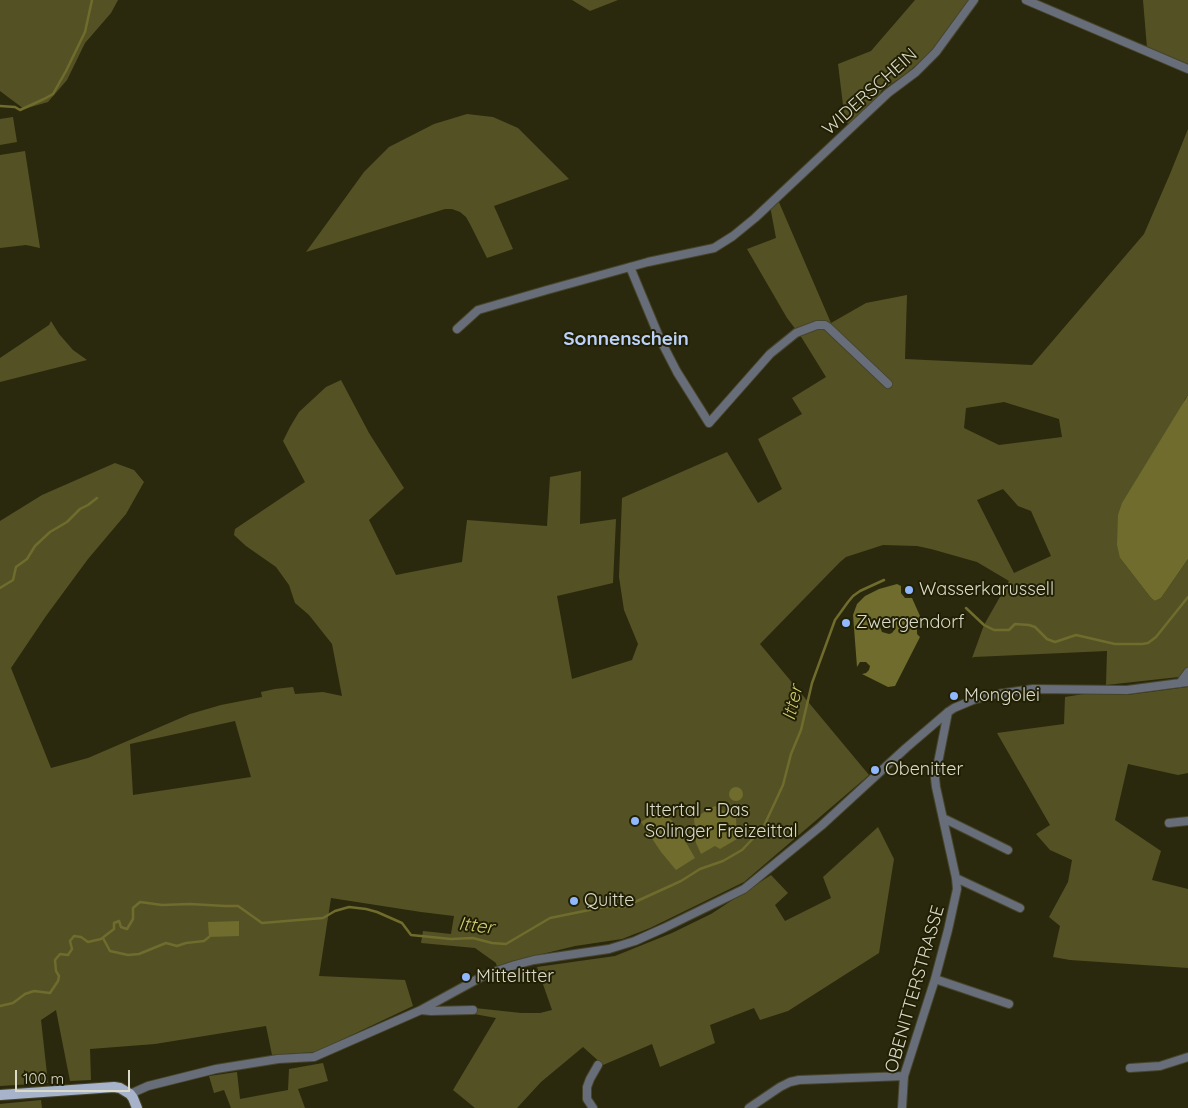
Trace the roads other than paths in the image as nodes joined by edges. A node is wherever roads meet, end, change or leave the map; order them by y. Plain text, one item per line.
1 (974, 0) edge
2 (1026, 0) edge
3 (1188, 69) edge
4 (630, 267) junction
5 (457, 329) dead end
6 (888, 384) dead end
7 (1188, 672) edge
8 (1184, 682) edge
9 (948, 712) junction
10 (943, 818) junction
11 (1188, 821) edge
12 (1169, 824) dead end
13 (1008, 850) dead end
14 (956, 878) junction
15 (1020, 908) dead end
16 (935, 979) junction
17 (1008, 1004) dead end
18 (421, 1010) junction
19 (473, 1010) dead end
20 (1188, 1057) edge
21 (598, 1065) dead end
22 (1130, 1068) dead end
23 (904, 1076) junction
24 (130, 1094) junction
25 (0, 1095) edge
26 (137, 1108) edge
27 (593, 1108) edge
28 (749, 1108) edge
29 (902, 1108) edge

1 - 4 street, WIDERSCHEIN
2 - 3 street
4 - 5 street
4 - 6 street
7 - 8 street
8 - 9 street
9 - 10 street, OBENITTERSTRASSE
9 - 18 street
10 - 13 street
10 - 14 street, OBENITTERSTRASSE
11 - 12 street
14 - 15 street
14 - 16 street, OBENITTERSTRASSE
16 - 17 street
16 - 23 street, OBENITTERSTRASSE
18 - 19 street
18 - 24 street
20 - 22 street
21 - 27 street
23 - 28 street
23 - 29 street, OBENITTERSTRASSE
24 - 25 main road
24 - 26 main road

